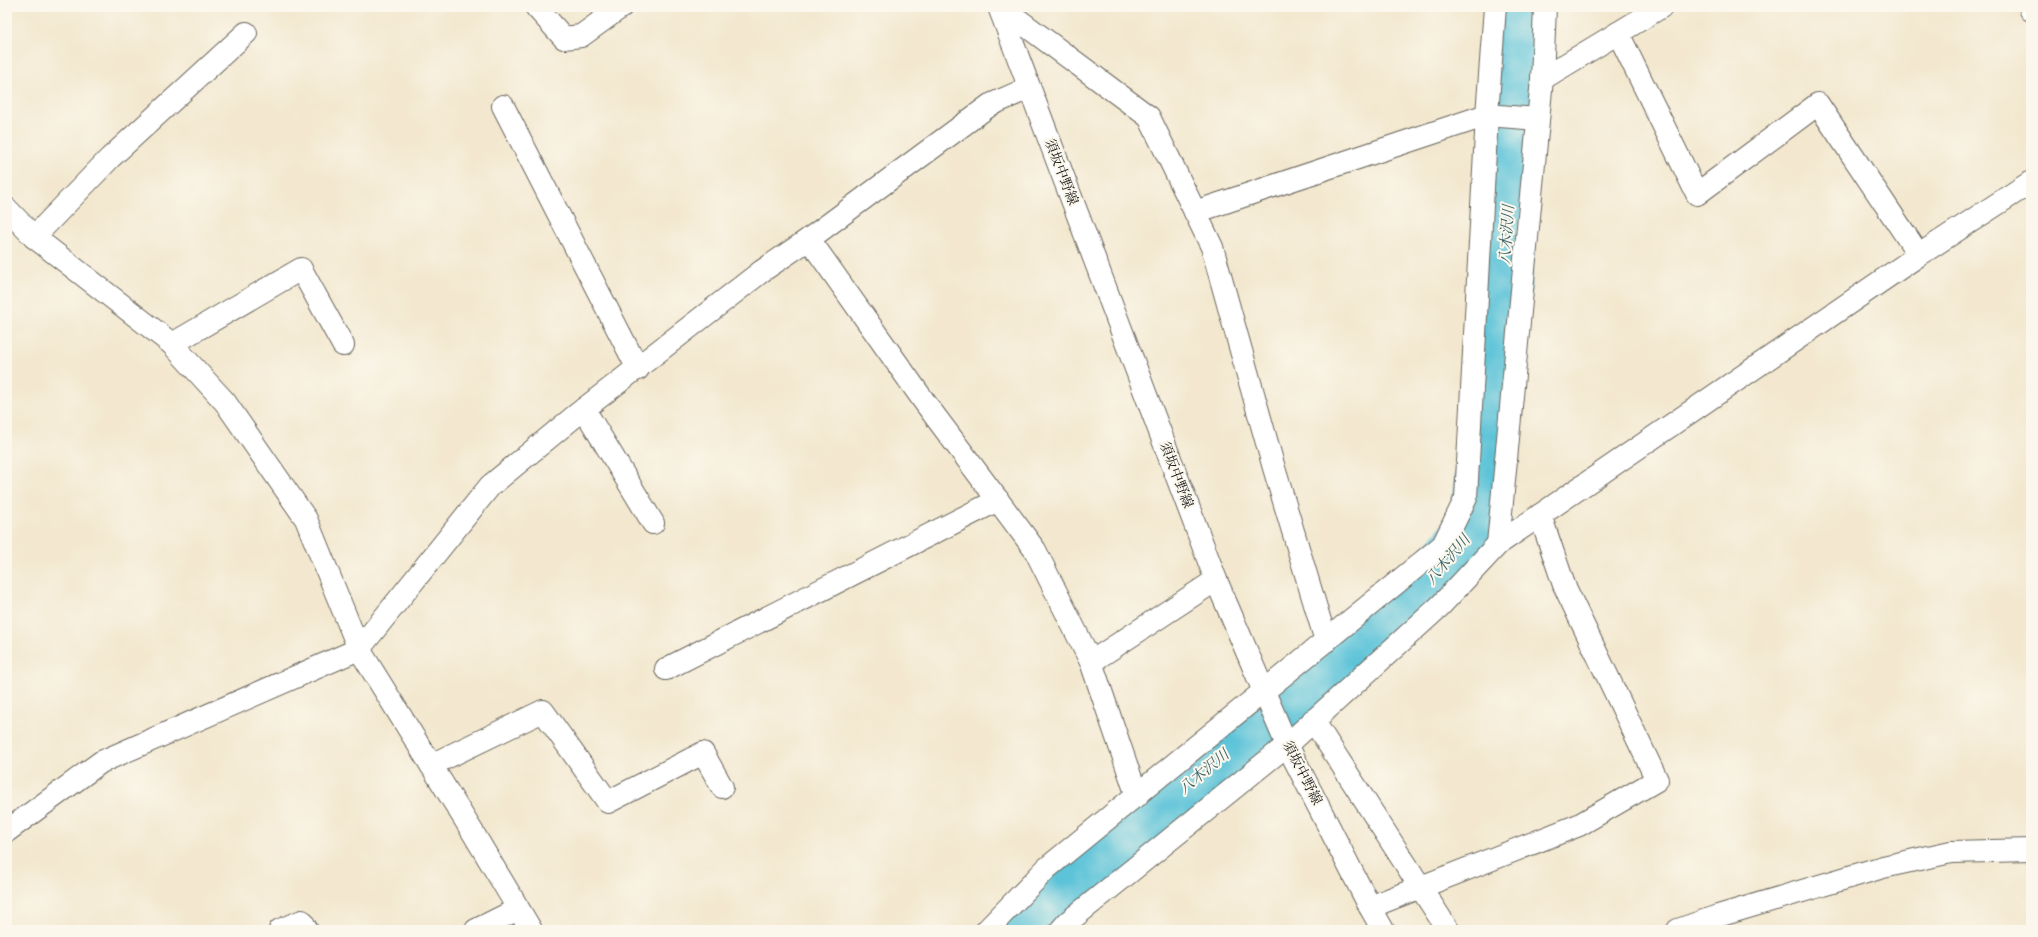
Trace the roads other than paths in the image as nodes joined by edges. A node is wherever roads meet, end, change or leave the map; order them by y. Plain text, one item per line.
1 (536, 7) edge
2 (621, 7) edge
3 (1000, 7) edge
4 (1494, 7) edge
5 (1545, 7) edge
6 (1661, 7) edge
7 (2030, 7) edge
8 (2031, 10) edge
9 (246, 33) dead end
10 (1618, 33) junction
11 (1542, 79) junction
12 (1029, 88) junction
13 (502, 106) dead end
14 (1492, 115) junction
15 (1532, 118) junction
16 (2031, 182) edge
17 (7, 209) edge
18 (1195, 212) junction
19 (34, 237) junction
20 (810, 239) junction
21 (1919, 255) junction
22 (172, 344) junction
23 (343, 345) dead end
24 (638, 369) junction
25 (584, 409) junction
26 (998, 500) junction
27 (1540, 515) junction
28 (653, 523) dead end
29 (1498, 544) junction
30 (1216, 580) junction
31 (1326, 642) junction
32 (358, 649) junction
33 (1091, 662) junction
34 (666, 669) dead end
35 (1265, 697) junction
36 (1313, 720) junction
37 (1285, 741) junction
38 (431, 765) junction
39 (722, 787) dead end
40 (1137, 796) junction
41 (7, 831) edge
42 (2031, 850) edge
43 (1419, 886) junction
44 (1370, 907) junction
45 (518, 909) junction
46 (280, 930) edge
47 (307, 930) edge
48 (476, 930) edge
49 (531, 930) edge
50 (987, 930) edge
51 (1061, 930) edge
52 (1383, 930) edge
53 (1448, 930) edge
54 (1678, 930) edge

1 - 2 street
3 - 12 street, 須坂中野線
3 - 18 street
4 - 14 street
5 - 11 street
6 - 10 street
7 - 8 street
9 - 19 street
10 - 11 street
10 - 21 street
11 - 15 street
12 - 20 street
12 - 30 street, 須坂中野線
13 - 24 street
14 - 15 street
14 - 18 street
14 - 31 street
15 - 29 street
16 - 21 street
17 - 19 street
18 - 31 street
19 - 22 street
20 - 24 street
20 - 26 street
21 - 27 street
22 - 23 street
22 - 32 street
24 - 25 street
25 - 28 street
25 - 32 street
26 - 33 street
26 - 34 street
27 - 29 street
27 - 43 street
29 - 36 street
30 - 33 street
30 - 35 street, 須坂中野線
31 - 35 street
32 - 38 street
32 - 41 street
33 - 40 street
35 - 37 street, 須坂中野線
35 - 40 street
36 - 37 street
36 - 43 street
37 - 44 street, 須坂中野線
37 - 51 street
38 - 39 street
38 - 45 street
40 - 50 street
42 - 54 street
43 - 44 street
43 - 53 street
44 - 52 street, 須坂中野線
45 - 48 street
45 - 49 street
46 - 47 street

